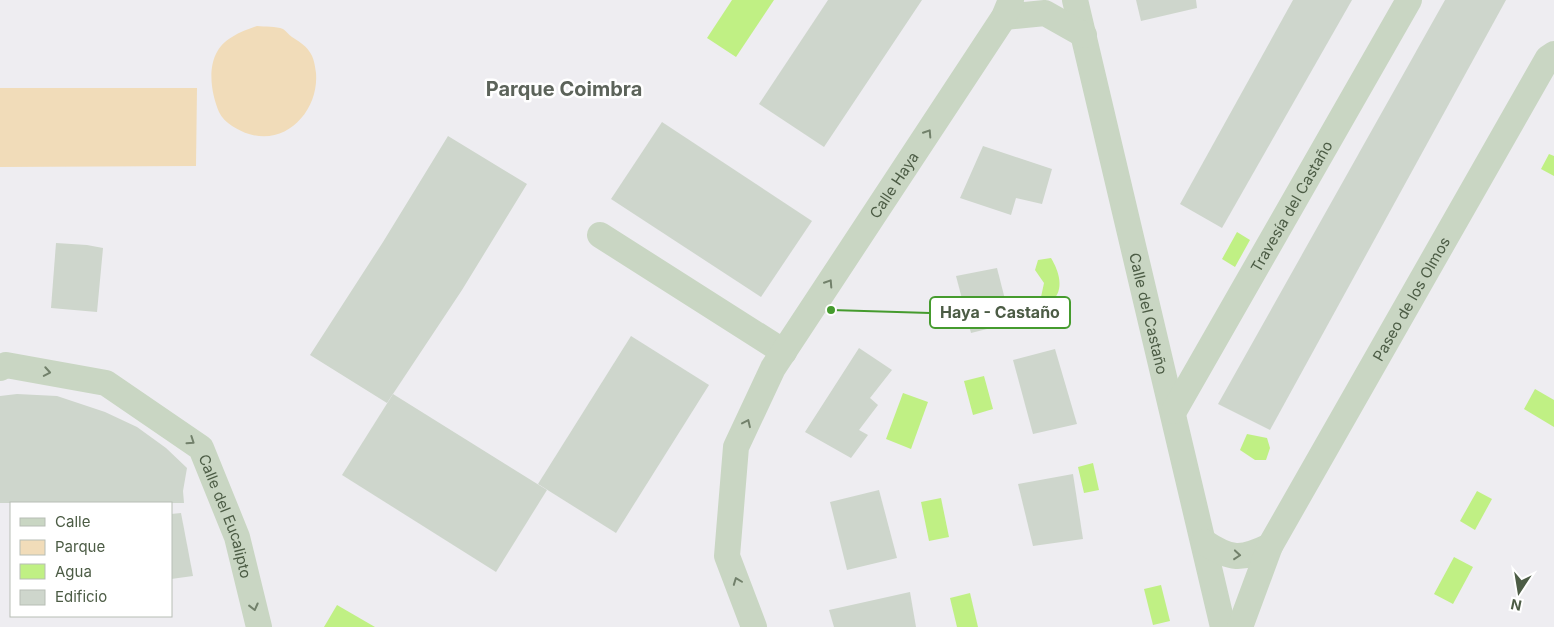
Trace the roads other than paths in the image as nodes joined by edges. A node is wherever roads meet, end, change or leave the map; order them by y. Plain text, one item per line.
1 (1075, 0) edge
2 (1409, 0) edge
3 (1008, 8) edge
4 (1084, 35) junction
5 (1554, 54) edge
6 (600, 236) dead end
7 (784, 352) junction
8 (0, 368) edge
9 (1174, 411) junction
10 (1204, 542) junction
11 (1270, 546) junction
12 (259, 627) edge
13 (754, 627) edge
14 (1223, 627) edge
15 (1240, 627) edge

1 - 4 street, Calle del Castaño
2 - 9 street, Travesía del Castaño
3 - 4 street, Calle Haya
7 -> 3 street, Calle Haya
4 - 9 street, Calle del Castaño
5 - 11 street, Paseo de los Olmos
6 - 7 street
13 -> 7 street, Calle Haya
8 -> 12 street, Calle del Eucalipto
9 - 10 street, Calle del Castaño
10 -> 11 street
10 - 14 street, Calle del Castaño
11 - 15 street, Paseo de los Olmos

